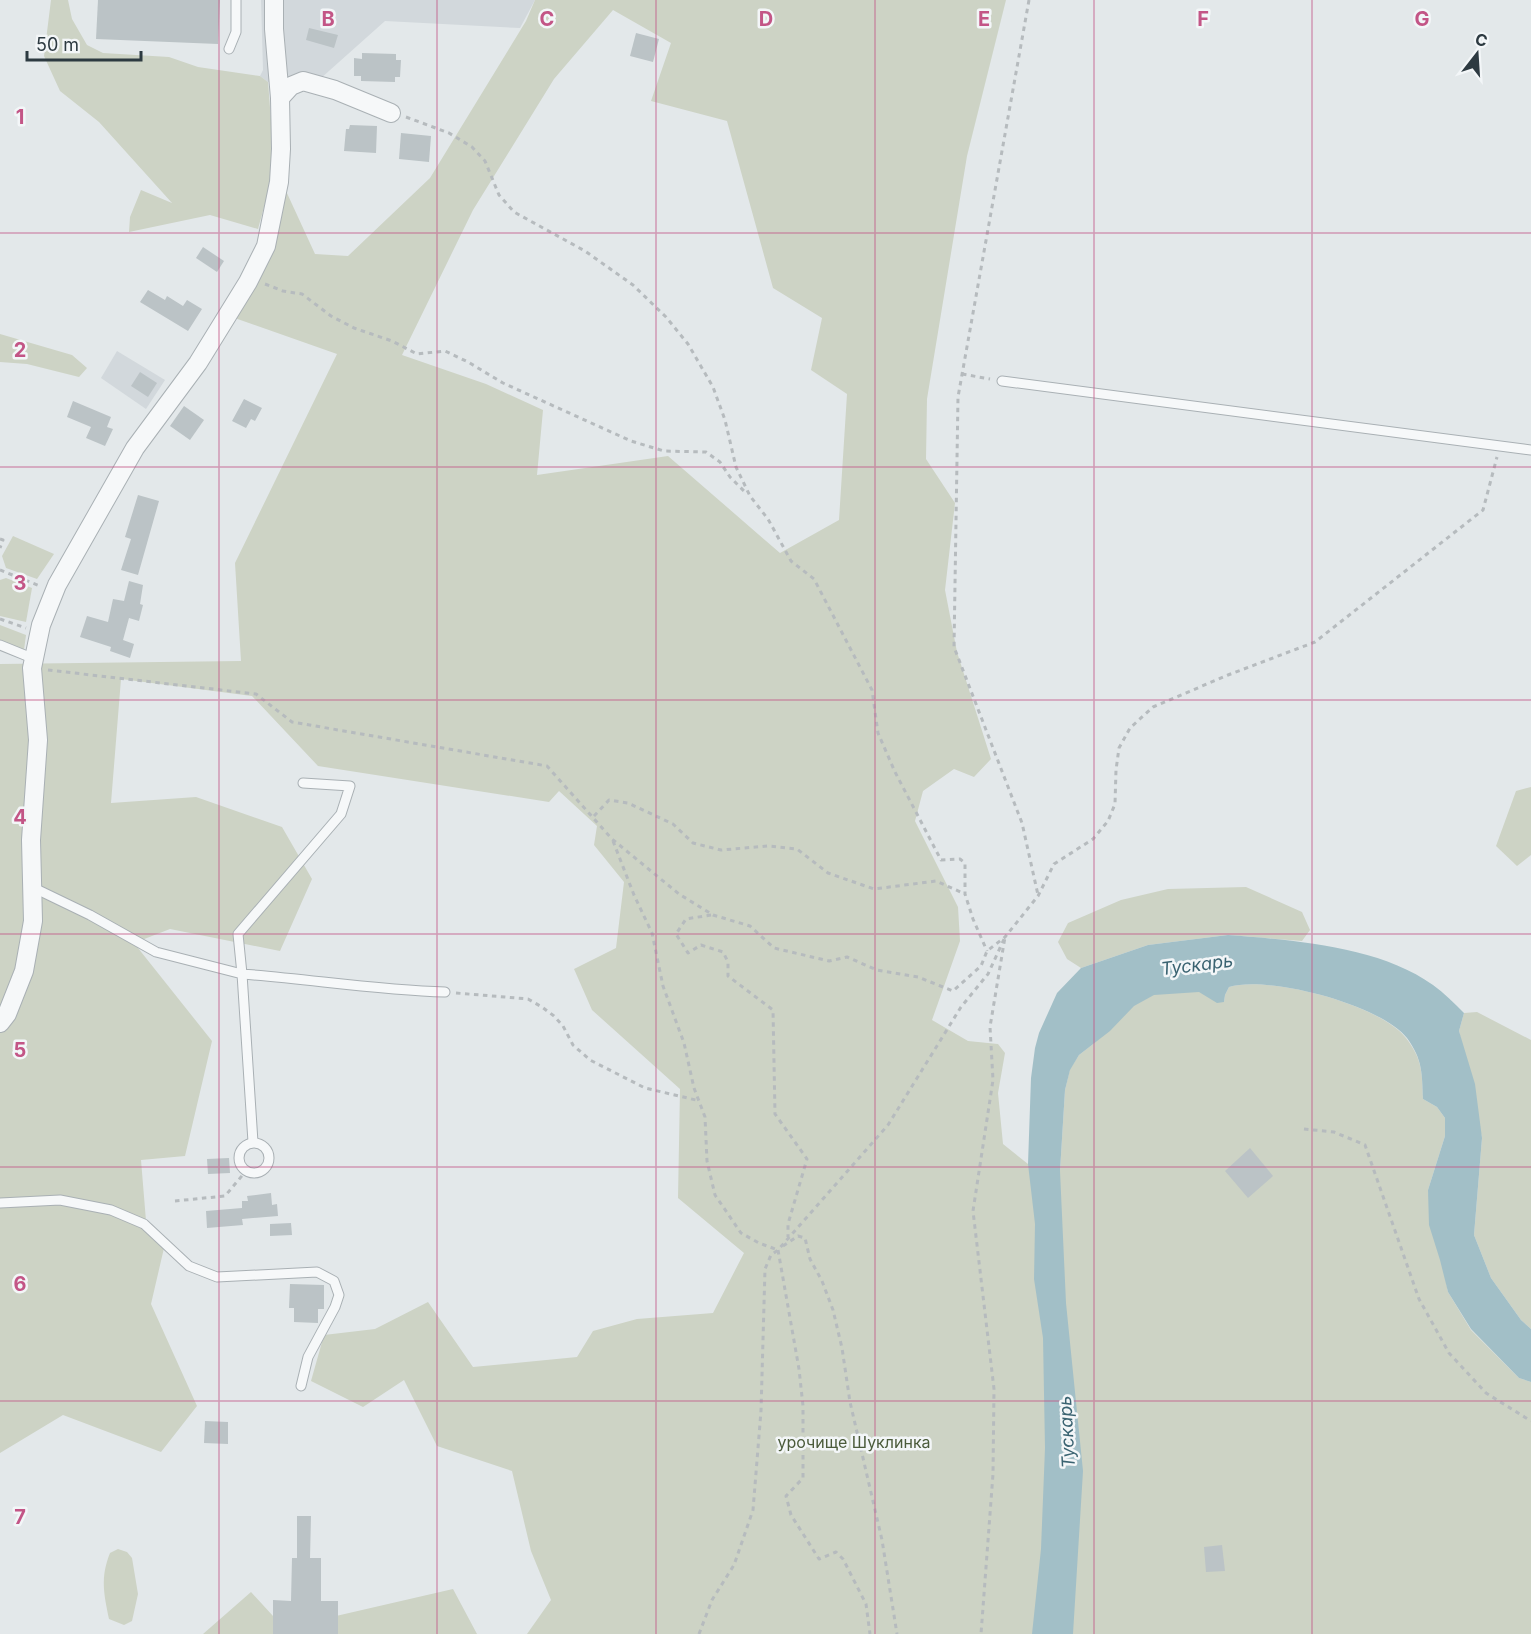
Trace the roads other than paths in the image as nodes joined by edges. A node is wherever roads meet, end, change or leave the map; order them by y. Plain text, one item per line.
1 (236, 0) edge
2 (274, 0) edge
3 (229, 49) dead end
4 (280, 98) junction
5 (391, 113) road end
6 (1002, 381) road end
7 (1531, 450) edge
8 (0, 645) edge
9 (32, 663) junction
10 (303, 783) dead end
11 (32, 887) junction
12 (242, 974) junction
13 (445, 992) road end
14 (0, 1023) edge
15 (253, 1142) junction
16 (0, 1203) edge
17 (301, 1386) dead end

1 - 3 lane
2 - 4 street
4 - 5 street
4 - 9 street
6 - 7 lane
8 - 9 lane
9 - 11 street
10 - 12 lane
11 - 12 lane
11 - 14 street
12 - 13 lane
12 - 15 lane
15 - 15 lane
16 - 17 lane

